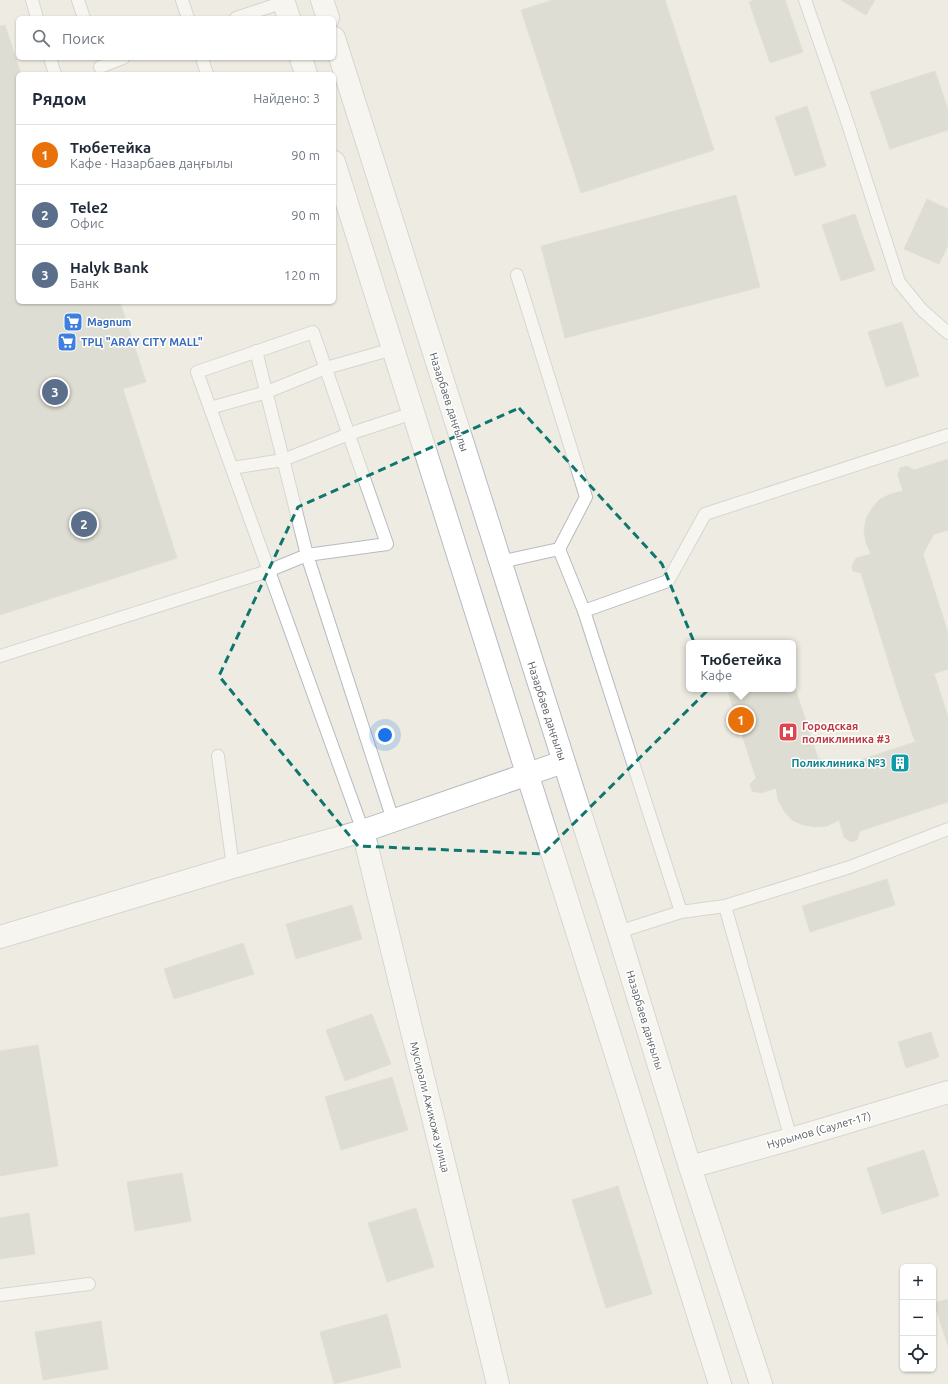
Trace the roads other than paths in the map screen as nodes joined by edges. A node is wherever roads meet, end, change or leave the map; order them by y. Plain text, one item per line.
1 (32, 0) edge
2 (78, 0) edge
3 (182, 0) edge
4 (322, 0) edge
5 (805, 0) edge
6 (285, 7) edge
7 (36, 16) edge
8 (83, 16) edge
9 (187, 16) edge
10 (245, 16) edge
11 (327, 16) edge
12 (336, 44) edge
13 (51, 60) edge
14 (117, 60) edge
15 (203, 60) edge
16 (302, 60) edge
17 (100, 66) edge
18 (54, 72) edge
19 (206, 72) edge
20 (305, 72) edge
21 (336, 168) edge
22 (517, 275) dead end
23 (948, 333) edge
24 (393, 349) junction
25 (256, 351) junction
26 (326, 368) junction
27 (266, 392) junction
28 (210, 408) junction
29 (413, 413) junction
30 (349, 434) junction
31 (948, 435) edge
32 (283, 460) junction
33 (232, 468) junction
34 (559, 549) junction
35 (307, 554) junction
36 (500, 562) junction
37 (268, 571) junction
38 (584, 611) junction
39 (0, 656) edge
40 (218, 756) dead end
41 (563, 762) junction
42 (527, 774) junction
43 (393, 820) junction
44 (948, 829) edge
45 (363, 830) junction
46 (233, 866) junction
47 (725, 906) junction
48 (681, 912) junction
49 (618, 932) junction
50 (0, 937) edge
51 (948, 1092) edge
52 (791, 1139) junction
53 (690, 1167) junction
54 (89, 1284) dead end
55 (0, 1295) edge
56 (498, 1384) edge
57 (720, 1384) edge
58 (761, 1384) edge

1 - 7 lane
2 - 8 lane
3 - 9 lane
4 - 11 main road
5 - 23 lane
6 - 10 lane
12 - 36 main road, Назарбаев даңғылы
13 - 18 lane
14 - 17 lane
15 - 19 lane
16 - 20 main road
21 - 24 main road
22 - 34 lane
24 - 26 lane
24 - 29 main road
25 - 26 lane
25 - 27 lane
25 - 28 lane
26 - 27 lane
26 - 30 lane
27 - 28 lane
27 - 32 lane
28 - 33 lane
29 - 30 lane
29 - 42 main road
30 - 32 lane
30 - 35 lane
31 - 38 lane
32 - 33 lane
32 - 35 lane
33 - 37 lane
34 - 36 lane
34 - 38 lane
35 - 37 lane
35 - 43 lane
36 - 41 main road, Назарбаев даңғылы
37 - 39 lane
37 - 45 lane
38 - 48 lane
40 - 46 lane
41 - 42 main road
41 - 49 main road, Назарбаев даңғылы
42 - 43 main road
42 - 57 main road
43 - 45 main road
44 - 47 lane
45 - 46 main road
45 - 56 main road, Мусирали Ажикожа улица
46 - 50 main road
47 - 48 lane
47 - 52 lane
48 - 49 lane
49 - 53 main road, Назарбаев даңғылы
51 - 52 main road, Нурымов (Саулет-17)
52 - 53 main road, Нурымов (Саулет-17)
53 - 58 main road, Назарбаев даңғылы
54 - 55 lane

